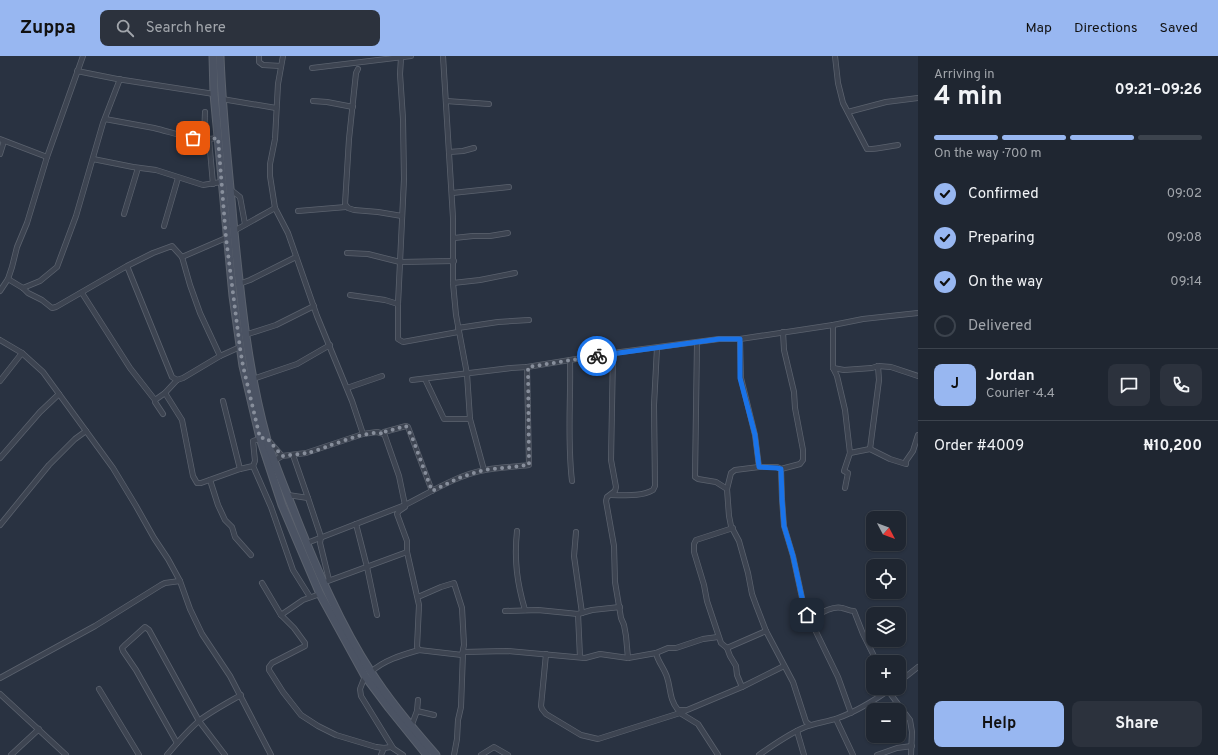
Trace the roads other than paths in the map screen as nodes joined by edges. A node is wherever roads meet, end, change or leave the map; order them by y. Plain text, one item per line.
1 (83, 56) edge
2 (213, 56) edge
3 (220, 56) edge
4 (259, 56) edge
5 (283, 56) edge
6 (411, 56) edge
7 (443, 56) edge
8 (835, 56) edge
9 (401, 58) junction
10 (281, 66) junction
11 (312, 68) dead end
12 (358, 69) dead end
13 (77, 71) junction
14 (120, 79) junction
15 (214, 94) junction
16 (918, 98) edge
17 (222, 99) junction
18 (313, 101) dead end
19 (446, 101) junction
20 (489, 104) dead end
21 (353, 107) junction
22 (276, 108) junction
23 (205, 112) dead end
24 (848, 112) junction
25 (105, 119) junction
26 (218, 138) junction
27 (207, 139) junction
28 (2, 140) edge
29 (898, 145) dead end
30 (474, 148) dead end
31 (449, 152) junction
32 (0, 154) edge
33 (47, 157) junction
34 (93, 159) junction
35 (138, 168) junction
36 (178, 178) junction
37 (221, 182) junction
38 (213, 184) junction
39 (509, 187) dead end
40 (230, 189) junction
41 (452, 193) junction
42 (346, 207) junction
43 (276, 208) junction
44 (298, 210) dead end
45 (124, 214) dead end
46 (402, 216) junction
47 (245, 224) junction
48 (164, 226) dead end
49 (234, 230) junction
50 (508, 233) dead end
51 (226, 238) junction
52 (454, 238) junction
53 (347, 253) dead end
54 (296, 257) junction
55 (182, 258) junction
56 (454, 261) junction
57 (400, 262) junction
58 (127, 266) junction
59 (515, 273) dead end
60 (8, 279) junction
61 (453, 283) junction
62 (239, 284) junction
63 (23, 288) junction
64 (0, 291) edge
65 (82, 293) junction
66 (350, 295) dead end
67 (398, 304) junction
68 (314, 306) junction
69 (918, 313) edge
70 (529, 320) dead end
71 (833, 325) junction
72 (458, 330) junction
73 (783, 332) junction
74 (245, 335) junction
75 (740, 339) junction
76 (0, 340) edge
77 (697, 343) junction
78 (330, 345) junction
79 (240, 348) junction
80 (657, 348) junction
81 (22, 353) junction
82 (613, 353) junction
83 (220, 356) junction
84 (570, 360) junction
85 (878, 366) junction
86 (528, 367) junction
87 (833, 368) junction
88 (467, 374) junction
89 (382, 376) dead end
90 (918, 376) edge
91 (253, 379) junction
92 (425, 379) junction
93 (177, 380) junction
94 (412, 380) dead end
95 (0, 381) edge
96 (347, 388) junction
97 (165, 393) junction
98 (59, 394) junction
99 (155, 400) junction
100 (224, 401) dead end
101 (163, 414) dead end
102 (470, 419) junction
103 (86, 431) junction
104 (363, 434) junction
105 (384, 434) junction
106 (918, 435) edge
107 (264, 438) junction
108 (870, 449) junction
109 (850, 453) junction
110 (293, 455) junction
111 (282, 456) junction
112 (0, 458) edge
113 (274, 461) junction
114 (253, 466) junction
115 (759, 467) junction
116 (240, 469) junction
117 (781, 469) junction
118 (484, 470) junction
119 (210, 480) junction
120 (572, 481) dead end
121 (845, 488) dead end
122 (727, 489) junction
123 (432, 491) junction
124 (611, 495) junction
125 (288, 496) junction
126 (308, 498) junction
127 (405, 505) junction
128 (356, 524) junction
129 (0, 525) edge
130 (732, 528) junction
131 (518, 531) dead end
132 (576, 532) dead end
133 (321, 537) junction
134 (307, 543) junction
135 (407, 552) junction
136 (251, 555) dead end
137 (367, 567) junction
138 (180, 581) junction
139 (326, 581) junction
140 (262, 583) dead end
141 (320, 594) junction
142 (310, 597) junction
143 (418, 597) junction
144 (620, 607) junction
145 (525, 610) junction
146 (505, 611) dead end
147 (580, 614) junction
148 (280, 615) junction
149 (377, 615) dead end
150 (809, 620) junction
151 (766, 631) junction
152 (718, 636) junction
153 (727, 648) junction
154 (419, 650) junction
155 (656, 653) junction
156 (546, 654) junction
157 (462, 655) junction
158 (874, 655) edge
159 (580, 657) junction
160 (628, 658) junction
161 (784, 666) junction
162 (918, 667) edge
163 (368, 674) junction
164 (906, 676) edge
165 (0, 678) edge
166 (742, 687) junction
167 (99, 689) dead end
168 (0, 694) edge
169 (241, 695) junction
170 (880, 695) edge
171 (893, 695) edge
172 (418, 700) dead end
173 (686, 710) junction
174 (417, 711) junction
175 (680, 713) junction
176 (851, 713) junction
177 (434, 714) dead end
178 (836, 719) junction
179 (199, 721) junction
180 (808, 724) junction
181 (411, 726) junction
182 (38, 729) junction
183 (797, 731) junction
184 (177, 743) junction
185 (912, 746) junction
186 (384, 748) junction
187 (393, 748) junction
188 (11, 755) edge
189 (66, 755) edge
190 (139, 755) edge
191 (167, 755) edge
192 (224, 755) edge
193 (271, 755) edge
194 (381, 755) edge
195 (403, 755) edge
196 (427, 755) edge
197 (436, 755) edge
198 (454, 755) edge
199 (480, 755) edge
200 (508, 755) edge
201 (718, 755) edge
202 (759, 755) edge
203 (804, 755) edge
204 (853, 755) edge
205 (877, 755) edge
206 (911, 755) edge

1 - 13 street
2 - 15 main road
3 - 17 main road
4 - 10 street
5 - 10 street
6 - 9 street
7 - 19 street
8 - 24 street
9 - 11 street
9 - 46 street
10 - 22 street
12 - 21 street
13 - 14 street
13 - 33 street
14 - 15 street
14 - 25 street
15 - 26 main road
16 - 24 street
17 - 22 street
17 - 40 main road
18 - 21 street
19 - 20 street
19 - 31 street
21 - 42 street
22 - 43 street
23 - 27 street
24 - 29 street
25 - 27 street
25 - 34 street
26 - 27 street
26 - 37 main road
27 - 38 street
28 - 32 street
28 - 33 street
30 - 31 street
31 - 41 street
33 - 60 street
34 - 35 street
34 - 63 street
35 - 36 street
35 - 45 street
36 - 38 street
36 - 48 street
37 - 38 street
37 - 51 main road
39 - 41 street
40 - 47 street
40 - 49 main road
41 - 52 street
42 - 44 street
42 - 46 street
43 - 47 street
43 - 54 street
46 - 57 street
47 - 49 street
49 - 62 main road
50 - 52 street
51 - 55 street
51 - 79 main road
52 - 56 street
53 - 57 street
54 - 62 street
54 - 68 street
55 - 58 street
55 - 83 street
56 - 57 street
56 - 61 street
57 - 67 street
58 - 65 street
58 - 93 street
59 - 61 street
60 - 63 street
60 - 64 street
61 - 72 street
62 - 74 main road
63 - 65 street
65 - 99 street
66 - 67 street
67 - 72 street
68 - 74 street
68 - 78 street
69 - 71 street
70 - 72 street
71 - 73 street
71 - 87 street
72 - 88 street
73 - 75 street
73 - 117 street
74 - 91 main road
75 - 77 street
75 - 115 street
76 - 81 street
77 - 80 street
77 - 122 street
78 - 91 street
78 - 96 street
79 - 83 street
79 - 107 main road
80 - 82 street
80 - 124 street
81 - 95 street
81 - 98 street
82 - 84 street
82 - 124 street
83 - 93 street
84 - 86 street
84 - 120 street
85 - 87 street
85 - 90 street
85 - 108 street
86 - 88 street
86 - 118 street
87 - 109 street
88 - 92 street
88 - 102 street
89 - 96 street
91 - 107 main road
92 - 94 street
92 - 102 street
93 - 97 street
96 - 104 street
97 - 99 street
97 - 119 street
98 - 103 street
98 - 112 street
99 - 101 street
100 - 116 street
102 - 118 street
103 - 129 street
103 - 138 street
104 - 105 street
104 - 110 street
105 - 123 street
105 - 127 street
106 - 108 street
107 - 111 street
107 - 113 main road
107 - 114 street
107 - 141 main road
108 - 109 street
109 - 121 street
110 - 111 street
110 - 126 street
111 - 113 street
113 - 125 main road
114 - 116 street
114 - 142 street
115 - 117 street
115 - 122 street
116 - 119 street
117 - 150 street
118 - 123 street
119 - 136 street
122 - 130 street
123 - 127 street
124 - 144 street
125 - 126 street
125 - 134 main road
126 - 133 street
127 - 128 street
127 - 135 street
128 - 133 street
128 - 137 street
130 - 151 street
130 - 152 street
131 - 145 street
132 - 147 street
133 - 134 street
133 - 139 street
134 - 139 main road
135 - 137 street
135 - 143 street
137 - 139 street
137 - 149 street
138 - 165 street
138 - 169 street
139 - 163 main road
140 - 148 street
141 - 142 street
141 - 163 main road
142 - 148 street
143 - 154 street
143 - 157 street
144 - 147 street
144 - 160 street
145 - 146 street
145 - 147 street
147 - 159 street
148 - 186 street
150 - 158 street
150 - 176 street
151 - 153 street
151 - 161 street
152 - 153 street
152 - 155 street
153 - 166 street
154 - 157 street
154 - 163 street
155 - 160 street
155 - 173 street
156 - 157 street
156 - 159 street
156 - 175 street
157 - 198 street
159 - 160 street
161 - 166 street
161 - 180 street
162 - 164 street
163 - 181 main road
163 - 187 street
163 - 196 main road
166 - 173 street
167 - 190 street
168 - 182 street
169 - 179 street
169 - 193 street
170 - 176 street
171 - 185 street
172 - 174 street
173 - 175 street
174 - 177 street
174 - 181 street
175 - 201 street
176 - 178 street
178 - 180 street
178 - 204 street
179 - 184 street
179 - 184 street
179 - 192 street
180 - 183 street
181 - 197 main road
182 - 188 street
182 - 189 street
183 - 202 street
183 - 203 street
184 - 191 street
185 - 205 street
185 - 206 street
186 - 187 street
186 - 194 street
187 - 195 street
199 - 200 street

